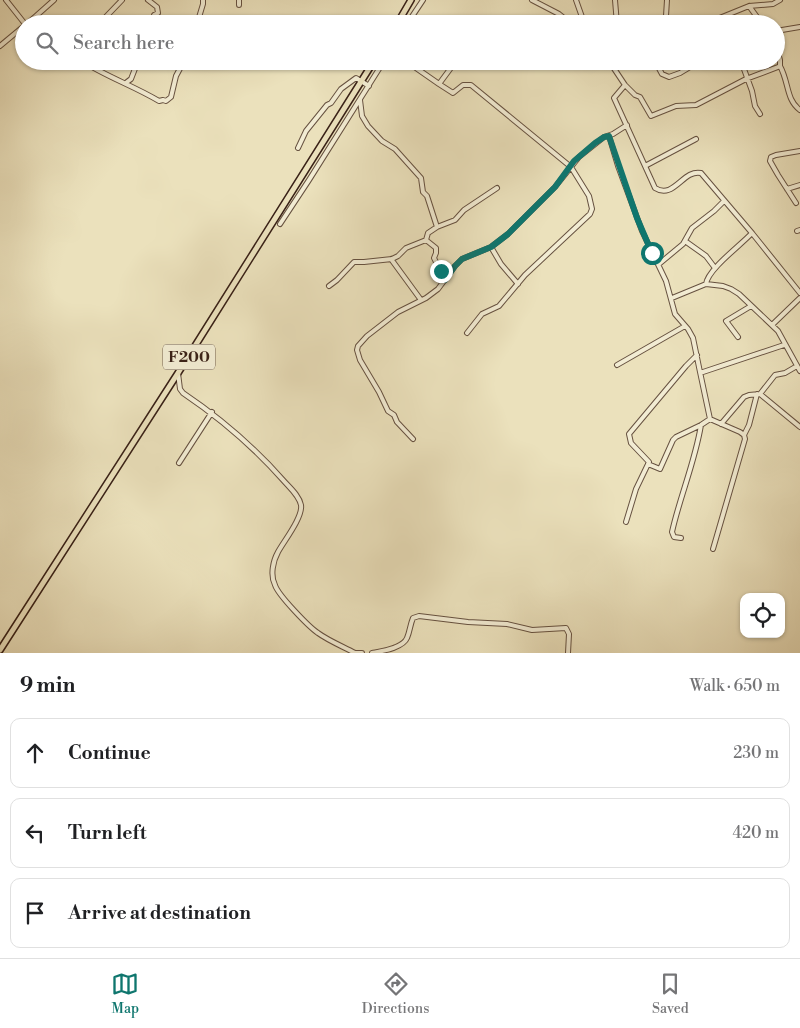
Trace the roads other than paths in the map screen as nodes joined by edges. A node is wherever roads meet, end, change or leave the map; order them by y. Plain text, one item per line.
1 (6, 0) edge
2 (54, 0) edge
3 (122, 0) edge
4 (148, 0) edge
5 (203, 0) edge
6 (239, 0) edge
7 (411, 0) edge
8 (423, 0) edge
9 (532, 0) edge
10 (576, 0) edge
11 (615, 0) edge
12 (667, 0) edge
13 (780, 0) edge
14 (239, 5) dead end
15 (749, 6) junction
16 (17, 15) edge
17 (37, 15) edge
18 (108, 15) edge
19 (154, 15) edge
20 (200, 15) edge
21 (402, 15) edge
22 (413, 15) edge
23 (560, 15) edge
24 (581, 15) edge
25 (617, 15) edge
26 (666, 15) edge
27 (727, 15) edge
28 (756, 15) edge
29 (800, 27) edge
30 (785, 30) edge
31 (15, 33) edge
32 (0, 46) edge
33 (97, 70) edge
34 (134, 70) edge
35 (179, 70) edge
36 (368, 70) edge
37 (379, 70) edge
38 (419, 70) edge
39 (449, 70) edge
40 (615, 70) edge
41 (660, 70) edge
42 (685, 70) edge
43 (744, 70) edge
44 (769, 70) edge
45 (782, 70) edge
46 (746, 78) junction
47 (360, 81) junction
48 (126, 82) junction
49 (439, 84) junction
50 (625, 85) junction
51 (369, 86) junction
52 (360, 100) junction
53 (800, 110) edge
54 (760, 114) dead end
55 (627, 125) junction
56 (609, 136) junction
57 (696, 139) dead end
58 (298, 148) dead end
59 (800, 151) edge
60 (644, 166) junction
61 (571, 167) junction
62 (800, 185) edge
63 (497, 188) dead end
64 (787, 189) junction
65 (724, 201) junction
66 (796, 203) dead end
67 (280, 224) dead end
68 (437, 227) junction
69 (752, 233) junction
70 (426, 240) junction
71 (685, 241) junction
72 (491, 247) junction
73 (391, 258) junction
74 (659, 264) junction
75 (715, 268) junction
76 (445, 280) junction
77 (518, 284) junction
78 (706, 284) junction
79 (800, 284) edge
80 (329, 286) dead end
81 (796, 288) junction
82 (800, 293) edge
83 (672, 298) junction
84 (800, 298) edge
85 (421, 300) junction
86 (751, 306) junction
87 (772, 325) junction
88 (684, 326) junction
89 (467, 332) dead end
90 (738, 337) dead end
91 (784, 345) junction
92 (697, 355) junction
93 (618, 365) dead end
94 (797, 366) junction
95 (800, 371) edge
96 (700, 372) junction
97 (178, 373) junction
98 (758, 394) junction
99 (212, 412) junction
100 (710, 419) junction
101 (721, 424) junction
102 (702, 425) junction
103 (800, 426) edge
104 (744, 435) junction
105 (413, 439) dead end
106 (179, 463) dead end
107 (648, 464) junction
108 (626, 522) dead end
109 (681, 538) dead end
110 (713, 549) dead end
111 (0, 650) edge
112 (362, 653) edge
113 (372, 653) edge
114 (568, 653) edge

1 - 16 street
2 - 17 street
3 - 18 street
4 - 19 street
5 - 20 street
6 - 14 street
7 - 21 main road
8 - 22 street
9 - 23 street
10 - 24 street
11 - 25 street
12 - 26 street
13 - 15 street
15 - 27 street
15 - 28 street
29 - 30 street
31 - 32 street
33 - 48 street
34 - 48 street
35 - 48 street
36 - 47 main road, F200
37 - 51 street
38 - 49 street
39 - 49 street
40 - 50 street
41 - 42 street
43 - 46 street
44 - 46 street
45 - 53 street
46 - 50 street
46 - 54 street
47 - 51 street
47 - 58 street
47 - 97 main road, F200
49 - 61 street
50 - 55 street
51 - 52 street
52 - 67 street
52 - 68 street
55 - 56 street
55 - 60 street
56 - 61 street
56 - 74 street
57 - 60 street
59 - 64 street
60 - 65 street
61 - 72 street
61 - 77 street
62 - 64 street
63 - 68 street
64 - 66 street
65 - 69 street
65 - 71 street
68 - 70 street
69 - 75 street
69 - 81 street
70 - 73 street
70 - 76 street
71 - 74 street
71 - 75 street
72 - 76 street
72 - 77 street
73 - 80 street
73 - 85 street
74 - 83 street
75 - 78 street
76 - 85 street
77 - 89 street
78 - 83 street
78 - 86 street
79 - 81 street
81 - 82 street
83 - 88 street
84 - 87 street
85 - 105 street
86 - 87 street
86 - 90 street
87 - 91 street
88 - 92 street
88 - 93 street
91 - 94 street
91 - 96 street
92 - 96 street
92 - 107 street
94 - 95 street
94 - 98 street
96 - 100 street
97 - 99 street
97 - 111 main road, F200
98 - 101 street
98 - 103 street
98 - 104 street
99 - 106 street
99 - 112 street
100 - 101 street
100 - 102 street
101 - 104 street
102 - 107 street
102 - 109 street
104 - 110 street
107 - 108 street
113 - 114 street

